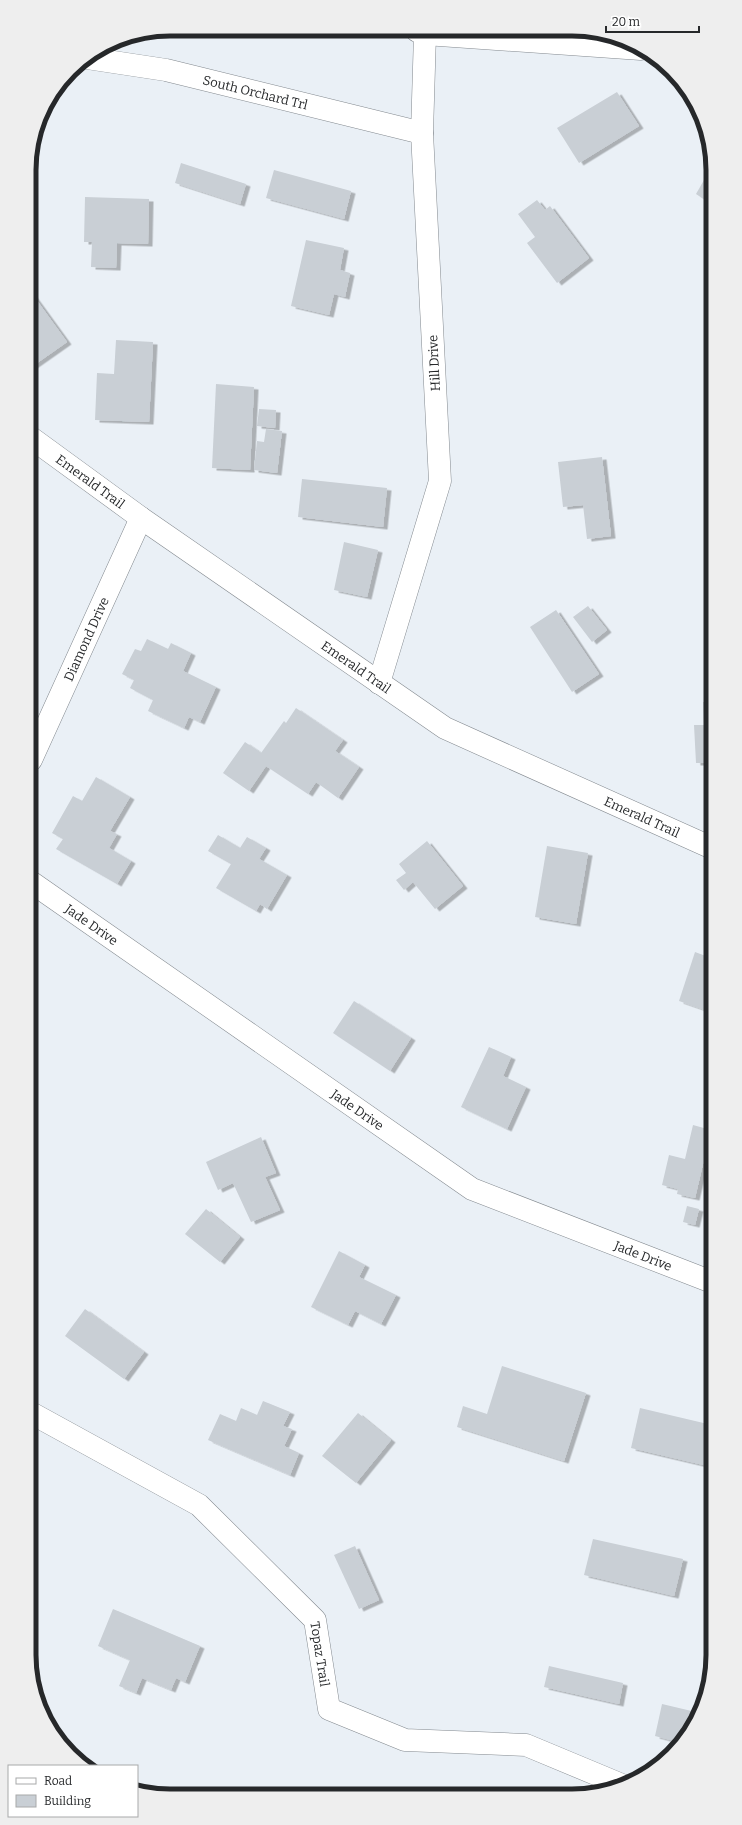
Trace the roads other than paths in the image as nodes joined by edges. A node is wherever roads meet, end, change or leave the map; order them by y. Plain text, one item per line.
1 (421, 36) edge
2 (473, 36) edge
3 (626, 48) edge
4 (96, 59) edge
5 (422, 133) junction
6 (36, 441) edge
7 (141, 518) junction
8 (379, 683) junction
9 (36, 749) edge
10 (706, 845) edge
11 (36, 885) edge
12 (706, 1280) edge
13 (36, 1416) edge
14 (615, 1782) edge

1 - 5 street, Hill Drive
2 - 3 street
4 - 5 street, South Orchard Trl
5 - 8 street, Hill Drive
6 - 7 street, Emerald Trail
7 - 8 street, Emerald Trail
7 - 9 street, Diamond Drive
8 - 10 street, Emerald Trail
11 - 12 street, Jade Drive
13 - 14 street, Topaz Trail

